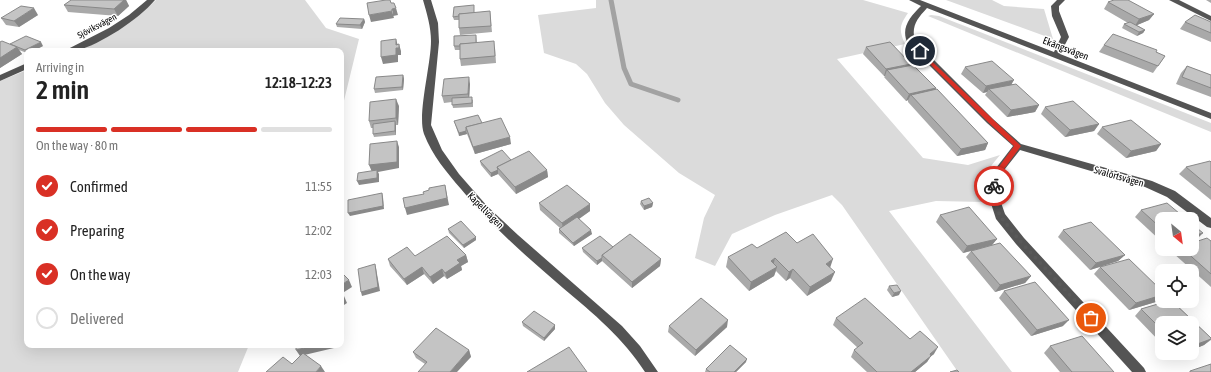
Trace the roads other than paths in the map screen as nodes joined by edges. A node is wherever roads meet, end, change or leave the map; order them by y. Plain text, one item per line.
1 (151, 0) edge
2 (427, 0) edge
3 (913, 0) edge
4 (1061, 0) edge
5 (1173, 0) edge
6 (926, 5) junction
7 (1211, 19) edge
8 (75, 48) edge
9 (1056, 55) junction
10 (24, 67) edge
11 (0, 78) edge
12 (1211, 116) edge
13 (1018, 146) junction
14 (1211, 224) edge
15 (652, 372) edge
16 (1140, 372) edge

1 - 8 street, Sjöviksvägen
2 - 15 street, Kapellvägen
3 - 6 street, Ekängsvägen
4 - 9 street
5 - 7 street
6 - 9 street, Ekängsvägen
6 - 13 street
9 - 12 street, Ekängsvägen
10 - 11 street
13 - 14 street, Svalörtsvägen
13 - 16 street

